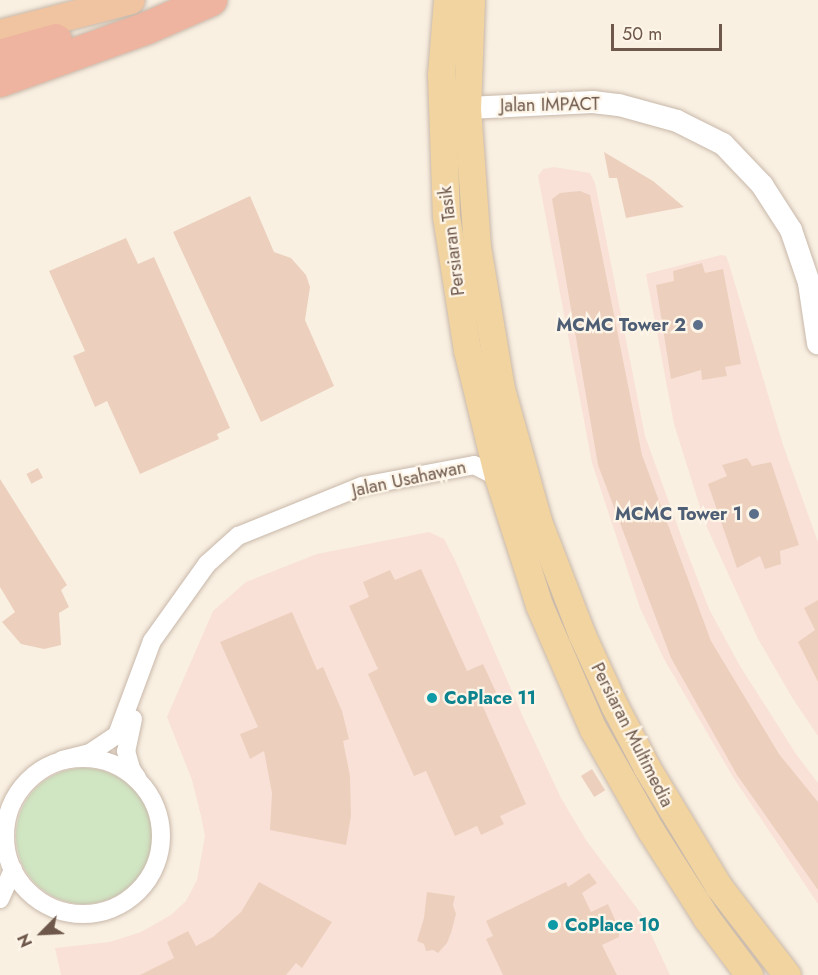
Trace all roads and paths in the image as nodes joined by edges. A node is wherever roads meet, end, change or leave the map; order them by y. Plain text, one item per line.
1 (131, 0) edge
2 (157, 0) edge
3 (211, 0) edge
4 (447, 0) edge
5 (471, 0) edge
6 (0, 34) edge
7 (0, 56) edge
8 (0, 81) edge
9 (467, 108) junction
10 (818, 343) edge
11 (492, 451) junction
12 (510, 474) junction
13 (276, 520) junction
14 (62, 760) junction
15 (143, 786) junction
16 (13, 870) junction
17 (28, 890) junction
18 (0, 901) edge
19 (749, 975) edge
20 (787, 975) edge

1 - 6 highway
2 - 7 highway
3 - 8 highway
4 - 11 main road, Persiaran Tasik
5 - 9 main road, Persiaran Tasik
9 - 10 street, Jalan IMPACT
9 - 11 main road, Persiaran Tasik
11 - 12 main road, Persiaran Tasik
11 - 13 street, Jalan Usahawan
12 - 19 main road, Persiaran Multimedia
12 - 20 main road, Persiaran Multimedia
13 - 14 street, Jalan Usahawan
13 - 15 street, Jalan Usahawan
14 - 15 street
14 - 16 street
15 - 17 street
16 - 17 street
16 - 18 street
17 - 18 street

